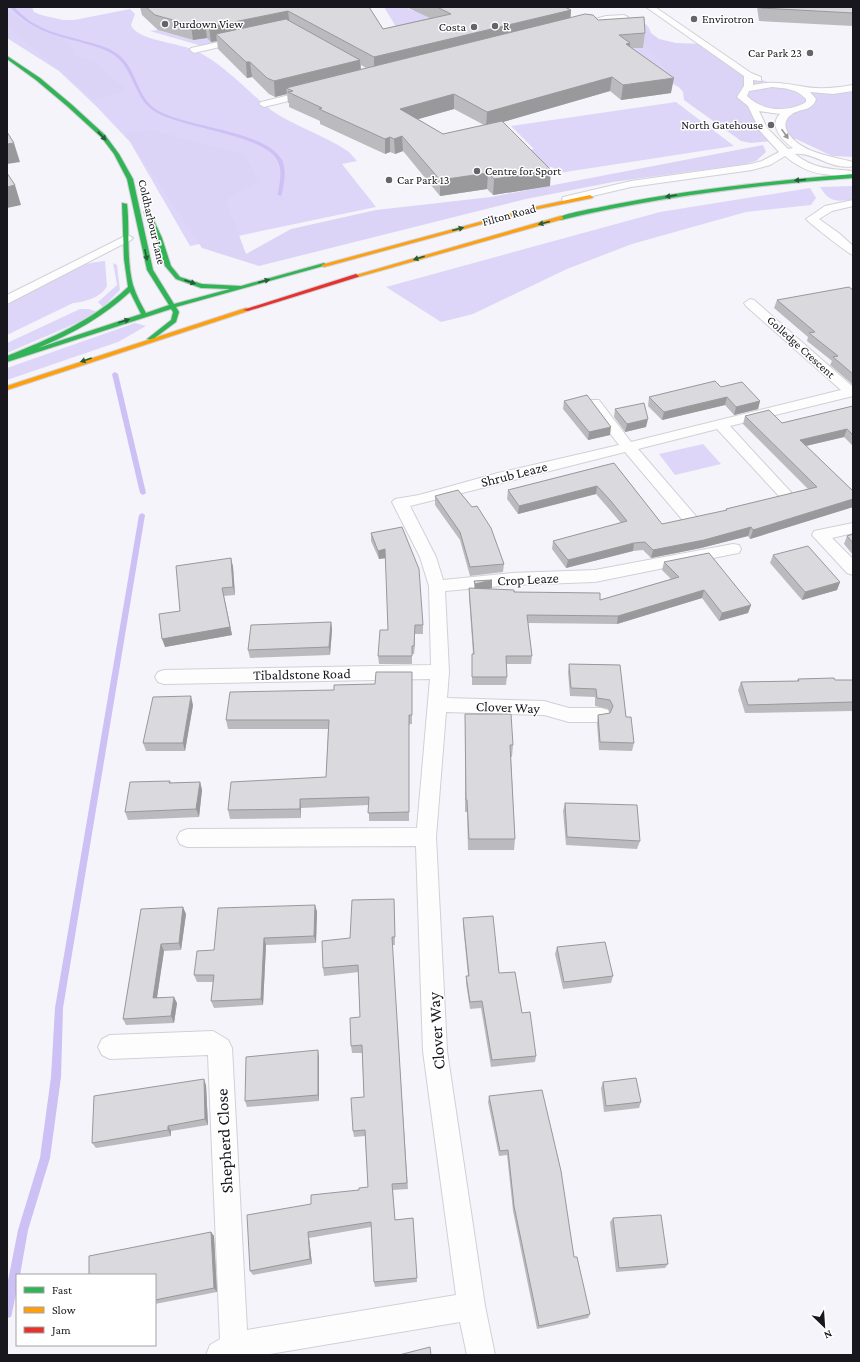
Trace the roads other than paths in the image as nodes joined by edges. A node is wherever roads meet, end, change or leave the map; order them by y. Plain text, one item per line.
1 (650, 7) edge
2 (624, 17) edge
3 (570, 28) edge
4 (249, 37) edge
5 (194, 50) edge
6 (7, 57) edge
7 (748, 75) junction
8 (778, 85) junction
9 (853, 88) edge
10 (747, 89) junction
11 (795, 89) junction
12 (317, 91) edge
13 (833, 91) junction
14 (811, 99) junction
15 (264, 104) dead end
16 (752, 105) junction
17 (73, 110) junction
18 (789, 111) junction
19 (94, 141) dead end
20 (805, 150) junction
21 (786, 152) junction
22 (853, 165) edge
23 (806, 168) junction
24 (792, 169) dead end
25 (770, 171) dead end
26 (853, 175) edge
27 (130, 179) junction
28 (121, 194) dead end
29 (853, 203) edge
30 (537, 208) junction
31 (507, 232) junction
32 (127, 238) junction
33 (853, 252) edge
34 (125, 262) junction
35 (74, 264) junction
36 (339, 271) dead end
37 (239, 287) junction
38 (130, 288) junction
39 (7, 300) edge
40 (750, 303) dead end
41 (173, 306) junction
42 (144, 314) junction
43 (179, 317) junction
44 (150, 339) junction
45 (7, 359) edge
46 (7, 388) edge
47 (848, 392) edge
48 (594, 403) edge
49 (853, 408) edge
50 (720, 424) junction
51 (628, 447) junction
52 (783, 492) dead end
53 (400, 502) joint
54 (690, 519) edge
55 (853, 528) edge
56 (733, 549) dead end
57 (853, 569) edge
58 (437, 586) junction
59 (440, 672) junction
60 (164, 677) dead end
61 (437, 705) junction
62 (601, 715) edge
63 (426, 837) junction
64 (187, 838) dead end
65 (110, 1047) dead end
66 (472, 1306) junction
67 (227, 1350) edge
68 (481, 1355) edge

1 - 7 street
2 - 3 street
4 - 5 street
6 - 17 main road, Coldharbour Lane
7 - 8 street
7 - 10 street
8 - 10 street
8 - 11 street
9 - 13 street
10 - 16 street
11 - 13 street
11 - 14 street
12 - 15 street
13 - 14 street
14 - 18 street
16 - 18 street
16 - 21 street
17 - 19 main road, Coldharbour Lane
17 -> 27 main road, Coldharbour Lane
18 -> 20 street
20 - 21 street
20 - 22 street
21 - 23 street
21 - 30 street
22 - 23 main road
23 - 24 main road
23 - 26 street
25 - 30 main road, Filton Road
26 -> 31 main road, Filton Road
27 -> 37 main road
27 -> 41 main road, Coldharbour Lane
28 - 32 main road, Coldharbour Lane
29 - 33 street
37 -> 30 main road, Filton Road
31 - 36 main road
31 -> 44 main road, Filton Road
32 - 34 main road, Coldharbour Lane
32 - 35 street
34 - 35 street
34 - 38 main road, Coldharbour Lane
35 - 39 street
37 - 41 main road, Filton Road
38 - 42 main road, Coldharbour Lane
38 - 45 main road
40 - 47 street, Golledge Crescent
41 - 42 main road, Filton Road
41 - 43 main road
42 - 43 main road
45 -> 42 main road, Filton Road
43 - 44 main road
44 -> 46 main road, Filton Road
47 - 49 street, Golledge Crescent
47 - 50 street, Shrub Leaze
48 - 51 street
50 - 51 street, Shrub Leaze
50 - 52 street
51 - 53 street, Shrub Leaze
51 - 54 street
53 - 58 street, Clover Way
55 - 57 street
56 - 58 street, Crop Leaze
58 - 59 street, Clover Way
59 - 60 street, Tibaldstone Road
59 - 61 street, Clover Way
61 - 62 street, Clover Way
61 - 63 street, Clover Way
63 - 64 street
63 - 66 street, Clover Way
65 - 67 street, Shepherd Close
66 - 67 street, Shepherd Close
66 - 68 street, Clover Way

